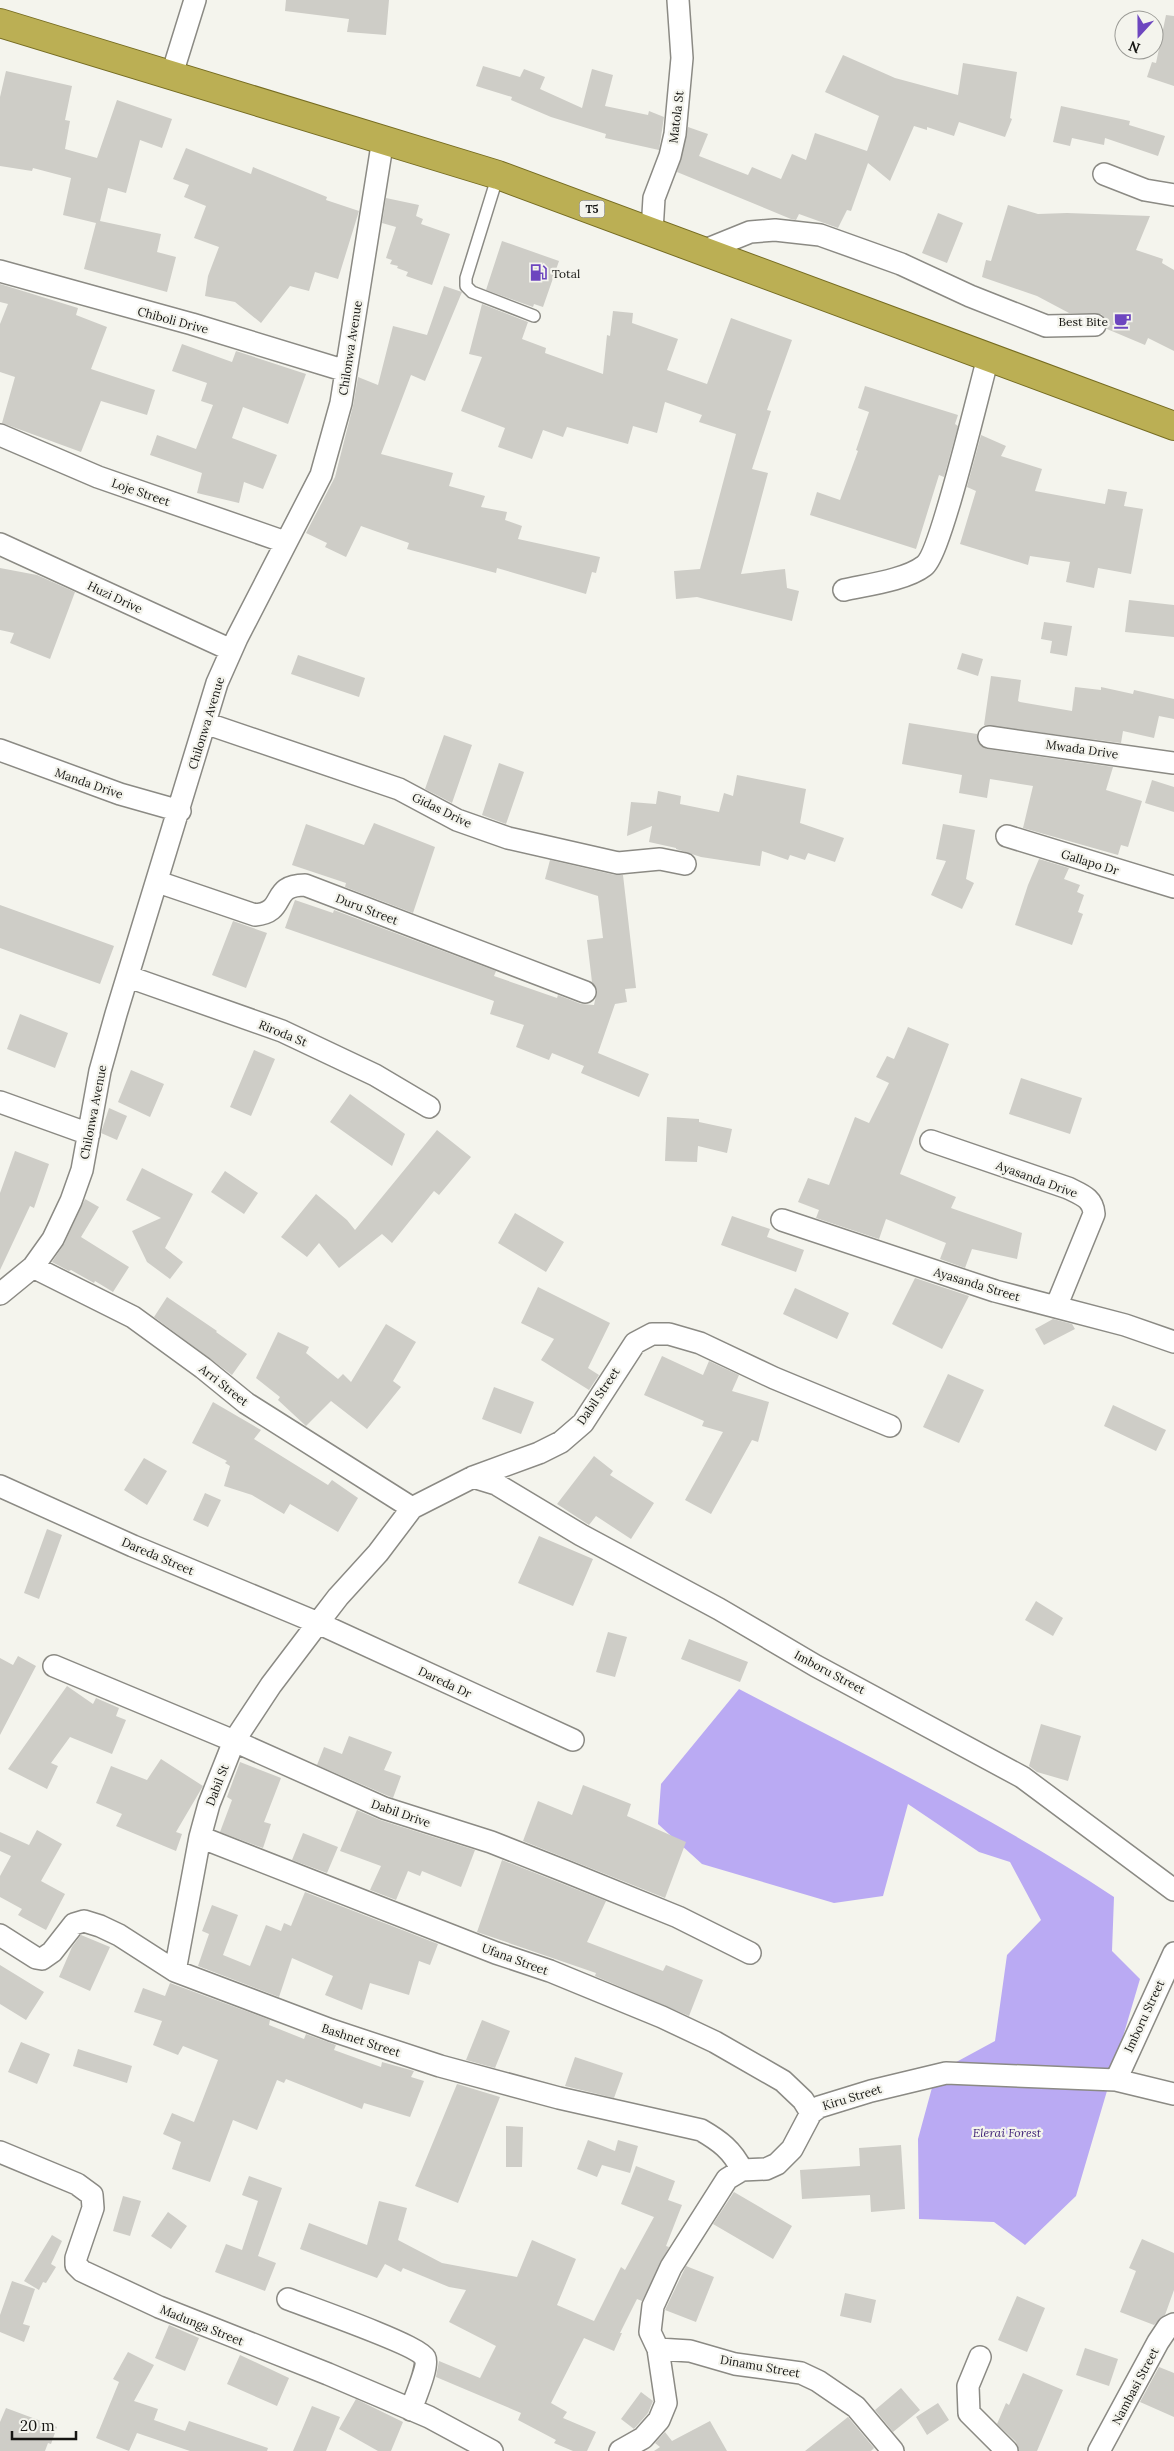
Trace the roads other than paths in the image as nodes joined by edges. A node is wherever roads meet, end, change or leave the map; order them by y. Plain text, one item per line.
1 (195, 0) edge
2 (678, 0) edge
3 (0, 23) edge
4 (172, 74) junction
5 (383, 139) junction
6 (1104, 174) dead end
7 (498, 175) junction
8 (1174, 195) edge
9 (652, 231) junction
10 (703, 251) junction
11 (0, 271) edge
12 (534, 316) dead end
13 (1095, 325) dead end
14 (988, 358) junction
15 (346, 371) junction
16 (1174, 426) edge
17 (0, 435) edge
18 (285, 542) junction
19 (0, 544) edge
20 (844, 590) dead end
21 (231, 650) junction
22 (205, 723) junction
23 (989, 737) dead end
24 (0, 750) edge
25 (1174, 763) edge
26 (180, 811) junction
27 (1007, 836) dead end
28 (685, 864) dead end
29 (158, 882) junction
30 (1174, 887) edge
31 (129, 978) junction
32 (585, 992) dead end
33 (0, 1102) edge
34 (429, 1107) dead end
35 (89, 1134) junction
36 (930, 1141) dead end
37 (782, 1220) dead end
38 (33, 1268) junction
39 (0, 1294) edge
40 (1056, 1307) junction
41 (1174, 1342) edge
42 (890, 1426) dead end
43 (473, 1477) junction
44 (0, 1486) edge
45 (412, 1508) junction
46 (318, 1623) junction
47 (54, 1666) dead end
48 (573, 1740) dead end
49 (234, 1741) junction
50 (200, 1837) junction
51 (1174, 1890) edge
52 (0, 1935) edge
53 (1174, 1952) edge
54 (750, 1953) dead end
55 (175, 1971) junction
56 (1116, 2080) junction
57 (1174, 2094) edge
58 (811, 2113) junction
59 (0, 2152) edge
60 (742, 2170) junction
61 (288, 2299) dead end
62 (1174, 2324) edge
63 (658, 2349) junction
64 (980, 2357) dead end
65 (411, 2410) junction
66 (492, 2451) edge
67 (620, 2451) edge
68 (893, 2451) edge
69 (1007, 2451) edge
70 (1099, 2451) edge

1 - 4 street
2 - 9 street, Matola St
3 - 4 highway, T5
4 - 5 highway, T5
5 - 7 highway, T5
5 - 15 street, Chilonwa Avenue
6 - 8 street
7 - 9 highway, T5
7 - 12 lane
9 - 10 highway, T5
10 - 13 street
10 - 14 highway, T5
11 - 15 street, Chiboli Drive
14 - 16 highway, T5
14 - 20 street
15 - 18 street, Chilonwa Avenue
17 - 18 street, Loje Street
18 - 21 street, Chilonwa Avenue
19 - 21 street, Huzi Drive
21 - 22 street, Chilonwa Avenue
22 - 26 street, Chilonwa Avenue
22 - 28 street, Gidas Drive
23 - 25 street, Mwada Drive
24 - 26 street, Manda Drive
26 - 29 street, Chilonwa Avenue
27 - 30 street, Gallapo Dr
29 - 31 street, Chilonwa Avenue
29 - 32 street, Duru Street
31 - 34 street, Riroda St
31 - 35 street, Chilonwa Avenue
33 - 35 street
35 - 38 street, Chilonwa Avenue
36 - 40 street, Ayasanda Drive
37 - 40 street, Ayasanda Street
38 - 39 street, Chilonwa Avenue
38 - 45 street, Arri Street
40 - 41 street, Ayasanda Street
42 - 43 street, Dabil Street
43 - 45 street, Dabil Street
43 - 51 street, Imboru Street
44 - 46 street, Dareda Street
45 - 46 street, Dabil Street
46 - 48 street, Dareda Dr
46 - 49 street, Dabil St
47 - 49 street, Dabil Drive
49 - 50 street, Dabil St
49 - 54 street, Dabil Drive
50 - 55 street, Dabil St
50 - 58 street, Ufana Street
52 - 55 street, Bashnet Street
53 - 56 street, Imboru Street
55 - 60 street, Bashnet Street
56 - 57 street, Kiru Street
56 - 58 street, Kiru Street
58 - 60 street, Kiru Street
59 - 65 street, Madunga Street
60 - 63 street
61 - 65 street
62 - 70 street, Nambasi Street
63 - 67 street
63 - 68 street, Dinamu Street
64 - 69 street
65 - 66 street, Madunga Street

